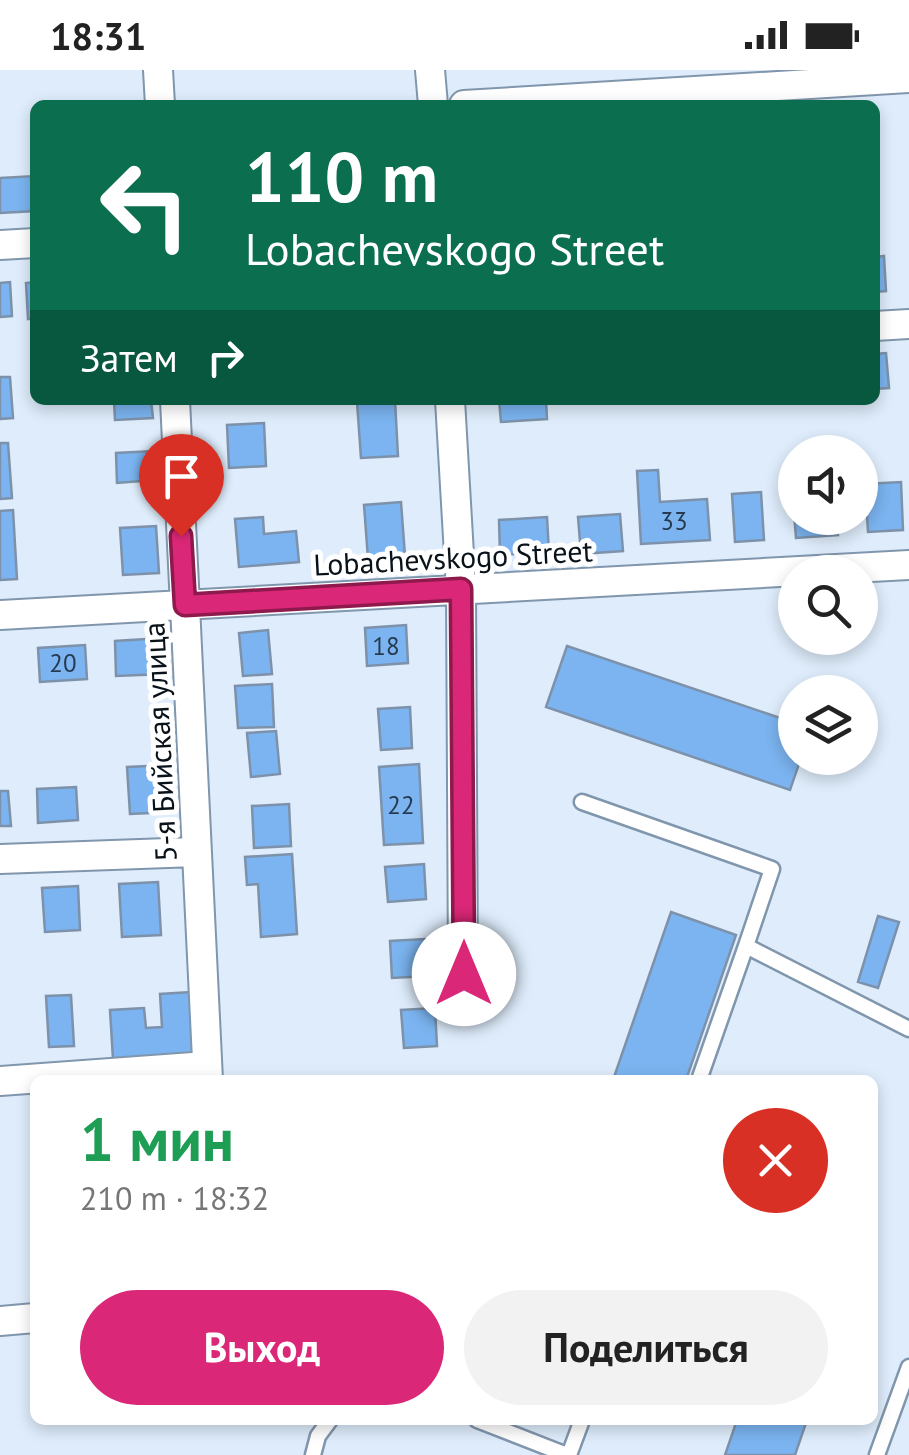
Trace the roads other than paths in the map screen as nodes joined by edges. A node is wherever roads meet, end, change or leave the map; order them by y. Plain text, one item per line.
1 (158, 70) edge
2 (430, 70) edge
3 (909, 78) edge
4 (160, 100) edge
5 (433, 100) edge
6 (546, 100) edge
7 (30, 243) edge
8 (0, 245) edge
9 (909, 324) edge
10 (880, 326) edge
11 (175, 405) edge
12 (450, 405) edge
13 (909, 565) edge
14 (461, 589) junction
15 (185, 605) junction
16 (0, 615) edge
17 (582, 802) dead end
18 (196, 852) junction
19 (0, 859) edge
20 (746, 946) junction
21 (464, 974) dead end
22 (909, 1029) edge
23 (208, 1073) edge
24 (162, 1075) edge
25 (701, 1075) edge
26 (30, 1081) edge
27 (0, 1082) edge
28 (30, 1318) edge
29 (0, 1321) edge
30 (909, 1367) edge
31 (909, 1410) edge
32 (893, 1418) junction
33 (326, 1425) edge
34 (490, 1425) edge
35 (580, 1425) edge
36 (313, 1455) edge
37 (568, 1455) edge
38 (877, 1455) edge

1 - 4 street
2 - 5 street
3 - 6 street
7 - 8 street
9 - 10 street
11 - 15 street, 5-я Бийская улица
12 - 14 street
13 - 14 street, Lobachevskogo Street
14 - 15 street, Lobachevskogo Street
14 - 21 street
15 - 16 street, Lobachevskogo Street
15 - 18 street, 5-я Бийская улица
17 - 20 lane
18 - 19 street
18 - 23 street, 5-я Бийская улица
20 - 22 lane
20 - 25 lane
23 - 24 street
26 - 27 street
28 - 29 street
30 - 32 lane
31 - 32 lane
32 - 38 lane
33 - 36 lane
34 - 37 lane
35 - 37 lane

